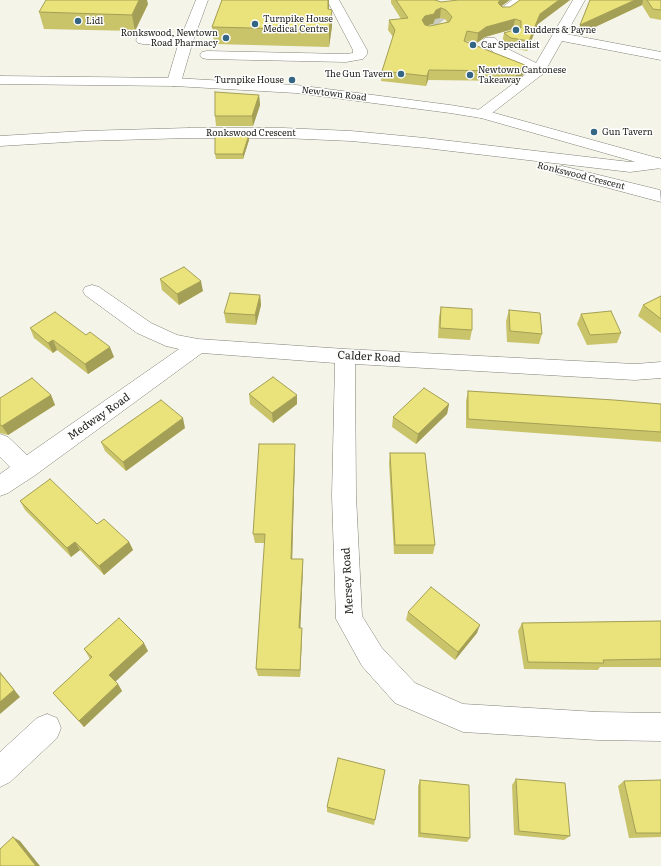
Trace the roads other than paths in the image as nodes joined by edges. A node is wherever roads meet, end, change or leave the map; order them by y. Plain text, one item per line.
1 (202, 0) edge
2 (333, 0) edge
3 (519, 0) edge
4 (579, 0) edge
5 (504, 12) edge
6 (559, 36) junction
7 (143, 40) dead end
8 (186, 41) junction
9 (491, 41) dead end
10 (207, 55) dead end
11 (661, 56) edge
12 (539, 70) junction
13 (0, 80) edge
14 (174, 82) junction
15 (482, 114) junction
16 (0, 141) edge
17 (502, 154) junction
18 (660, 164) edge
19 (661, 197) edge
20 (92, 291) dead end
21 (198, 346) junction
22 (344, 356) junction
23 (661, 370) edge
24 (0, 443) edge
25 (26, 469) junction
26 (0, 486) edge
27 (661, 727) edge
28 (47, 728) dead end
29 (0, 772) edge

1 - 8 street
2 - 10 street
3 - 5 street
4 - 6 street
6 - 11 street
6 - 12 street
7 - 8 street
8 - 14 street
9 - 12 street
12 - 15 street
13 - 14 street, Newtown Road
14 - 15 street, Newtown Road
15 - 18 street, Newtown Road
16 - 17 street, Ronkswood Crescent
17 - 18 street, Ronkswood Crescent
17 - 19 street, Ronkswood Crescent
20 - 21 street, Calder Road
21 - 22 street, Calder Road
21 - 25 street, Medway Road
22 - 23 street, Calder Road
22 - 27 street, Mersey Road
24 - 25 street
25 - 26 street, Medway Road
28 - 29 street

